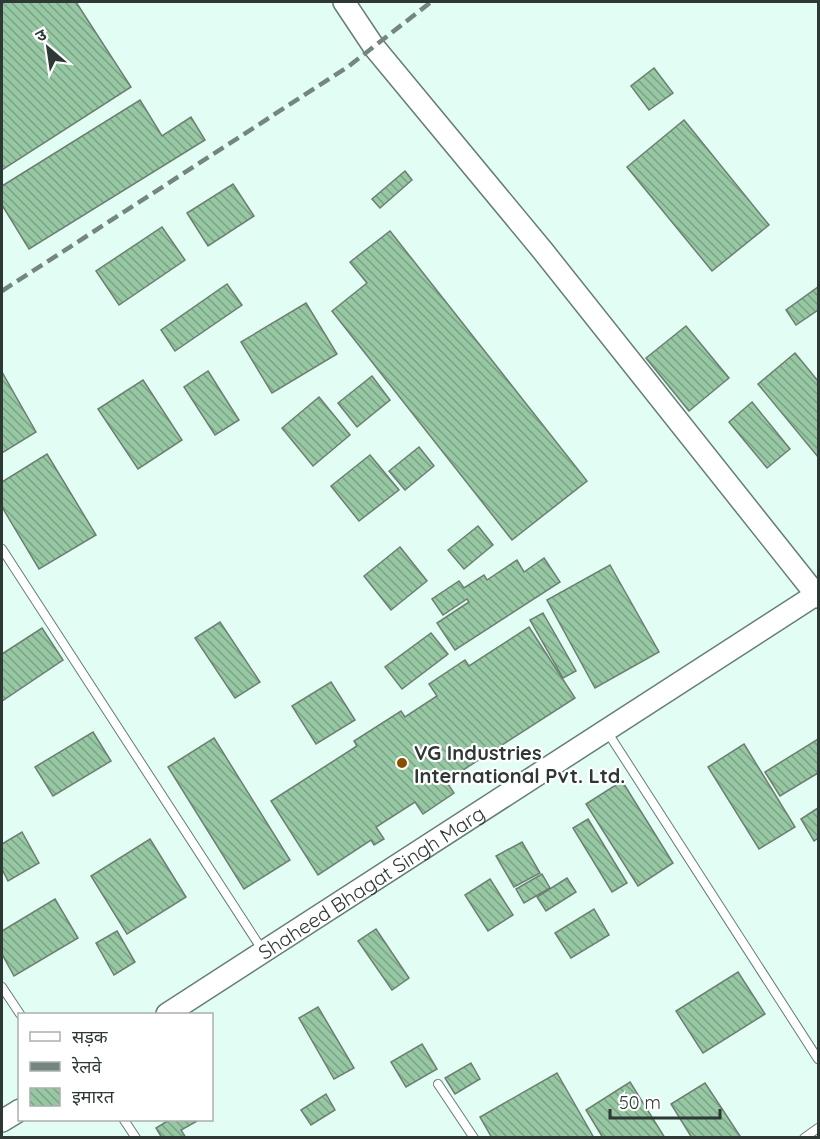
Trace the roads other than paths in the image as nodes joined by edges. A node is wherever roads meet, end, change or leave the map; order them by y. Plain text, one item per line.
1 (344, 2) edge
2 (2, 549) edge
3 (818, 595) edge
4 (606, 730) junction
5 (264, 952) junction
6 (2, 987) edge
7 (19, 1013) edge
8 (169, 1013) edge
9 (819, 1059) edge
10 (438, 1084) dead end
11 (18, 1111) edge
12 (2, 1121) edge
13 (125, 1121) edge
14 (819, 1128) edge
15 (136, 1137) edge
16 (474, 1137) edge
17 (804, 1137) edge

1 - 3 street
2 - 5 lane
3 - 4 street, Shaheed Bhagat Singh Marg
4 - 5 street, Shaheed Bhagat Singh Marg
4 - 9 lane
5 - 8 street, Shaheed Bhagat Singh Marg
6 - 7 lane
10 - 16 lane
11 - 12 street
13 - 15 lane
14 - 17 lane

